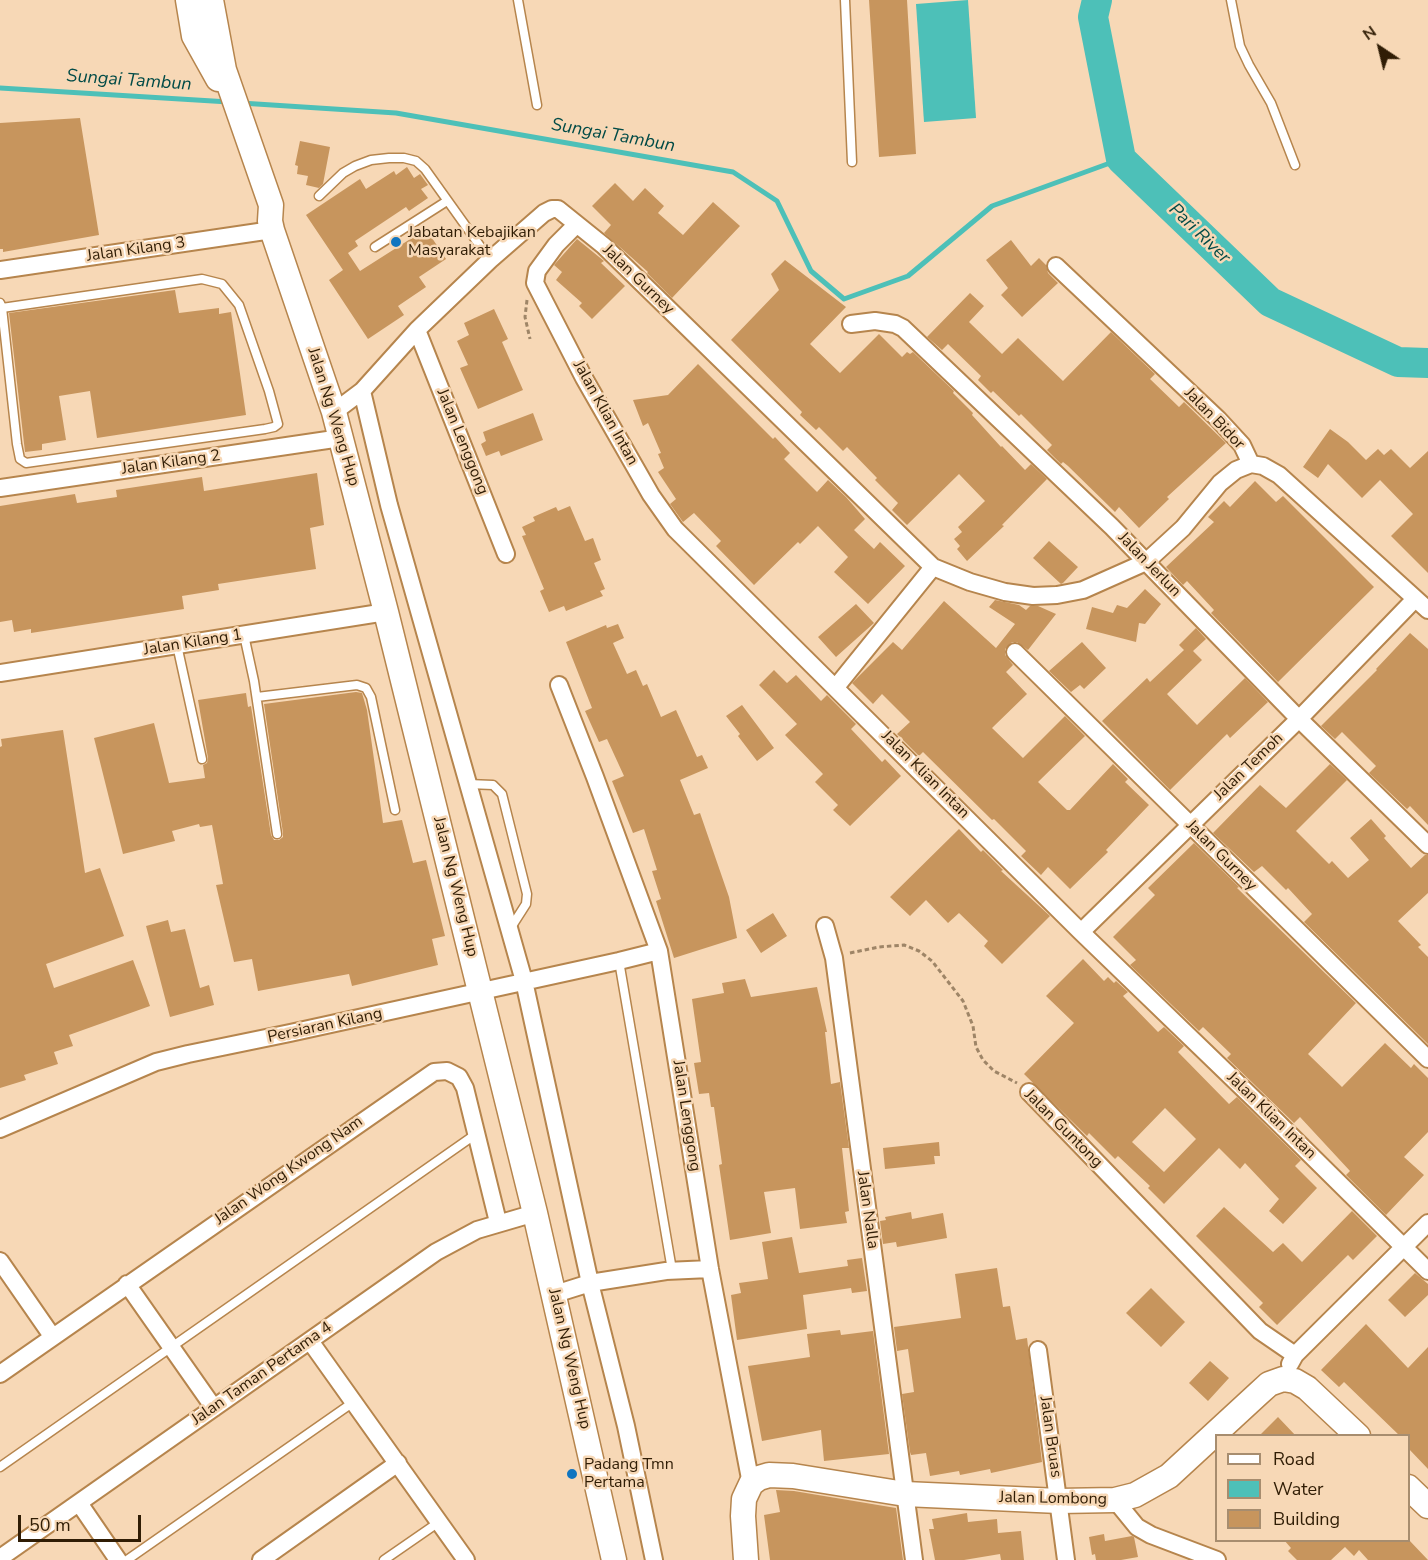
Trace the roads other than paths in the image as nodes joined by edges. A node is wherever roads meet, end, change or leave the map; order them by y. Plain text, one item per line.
1 (188, 0) edge
2 (211, 0) edge
3 (518, 0) edge
4 (845, 0) edge
5 (1231, 0) edge
6 (220, 71) junction
7 (537, 105) dead end
8 (852, 162) dead end
9 (1294, 165) dead end
10 (319, 196) dead end
11 (447, 201) junction
12 (576, 225) junction
13 (271, 226) junction
14 (375, 247) dead end
15 (490, 260) junction
16 (1056, 266) dead end
17 (0, 270) edge
18 (1, 305) edge
19 (851, 324) dead end
20 (417, 330) junction
21 (362, 391) junction
22 (334, 412) junction
23 (341, 438) junction
24 (1251, 464) junction
25 (0, 488) edge
26 (506, 554) dead end
27 (1146, 562) junction
28 (933, 567) junction
29 (1424, 605) edge
30 (386, 612) junction
31 (244, 635) junction
32 (177, 645) junction
33 (1015, 652) dead end
34 (0, 673) edge
35 (559, 685) dead end
36 (836, 687) junction
37 (256, 697) junction
38 (1299, 719) junction
39 (202, 759) dead end
40 (468, 784) junction
41 (395, 810) dead end
42 (1190, 825) junction
43 (277, 834) dead end
44 (1428, 845) edge
45 (825, 926) dead end
46 (510, 929) junction
47 (1081, 932) junction
48 (659, 951) junction
49 (619, 961) junction
50 (524, 981) junction
51 (481, 991) junction
52 (1428, 1059) edge
53 (1029, 1092) road end
54 (0, 1129) edge
55 (476, 1134) junction
56 (535, 1213) junction
57 (498, 1222) junction
58 (1428, 1223) edge
59 (1404, 1247) junction
60 (0, 1261) edge
61 (710, 1269) junction
62 (672, 1270) junction
63 (1428, 1271) edge
64 (590, 1282) junction
65 (128, 1284) junction
66 (555, 1294) junction
67 (52, 1336) junction
68 (310, 1341) junction
69 (171, 1348) junction
70 (1038, 1350) dead end
71 (1295, 1355) junction
72 (0, 1374) edge
73 (1284, 1379) junction
74 (355, 1401) junction
75 (214, 1408) junction
76 (1356, 1434) edge
77 (398, 1463) junction
78 (0, 1467) edge
79 (751, 1484) junction
80 (1410, 1489) edge
81 (905, 1494) junction
82 (1115, 1500) junction
83 (1059, 1501) junction
84 (79, 1503) junction
85 (1428, 1506) edge
86 (439, 1522) junction
87 (0, 1558) edge
88 (1213, 1559) edge
89 (118, 1560) edge
90 (127, 1560) edge
91 (261, 1560) edge
92 (384, 1560) edge
93 (466, 1560) edge
94 (614, 1560) edge
95 (654, 1560) edge
96 (746, 1560) edge
97 (914, 1560) edge
98 (1066, 1560) edge

1 - 6 main road, Jalan Ng Weng Hup
2 - 6 main road, Jalan Ng Weng Hup
3 - 7 lane
4 - 8 lane
5 - 9 lane
6 - 13 main road, Jalan Ng Weng Hup
10 - 11 lane
11 - 14 lane
11 - 15 lane
12 - 15 street, Jalan Gurney
12 - 28 street, Jalan Gurney
12 - 36 street, Jalan Klian Intan
13 - 17 street, Jalan Kilang 3
13 - 22 main road, Jalan Ng Weng Hup
15 - 20 street, Jalan Gurney
16 - 24 street, Jalan Bidor
18 - 18 lane
19 - 27 street, Jalan Jerlun
20 - 21 street, Jalan Gurney
20 - 26 street, Jalan Lenggong
21 - 22 street, Jalan Gurney
21 - 40 street
22 - 23 main road, Jalan Ng Weng Hup
23 - 25 street, Jalan Kilang 2
23 - 30 main road, Jalan Ng Weng Hup
24 - 27 street
24 - 29 street, Jalan Bidor
27 - 28 street
27 - 38 street, Jalan Jerlun
28 - 36 street
29 - 38 street, Jalan Temoh
30 - 31 street, Jalan Kilang 1
30 - 51 main road, Jalan Ng Weng Hup
31 - 32 street, Jalan Kilang 1
31 - 37 lane
32 - 34 street, Jalan Kilang 1
32 - 39 lane
33 - 42 street, Jalan Gurney
35 - 48 street, Jalan Lenggong
36 - 47 street, Jalan Klian Intan
37 - 41 lane
37 - 43 lane
38 - 42 street, Jalan Temoh
38 - 44 street, Jalan Jerlun
40 - 46 street
40 - 46 lane
42 - 47 street, Jalan Temoh
42 - 52 street, Jalan Gurney
45 - 81 street, Jalan Nalla
46 - 50 street
47 - 59 street, Jalan Klian Intan
48 - 49 street, Persiaran Kilang
48 - 61 street, Jalan Lenggong
49 - 50 street, Persiaran Kilang
49 - 62 lane
50 - 51 street, Persiaran Kilang
50 - 64 street
51 - 54 street, Persiaran Kilang
51 - 56 main road, Jalan Ng Weng Hup
53 - 71 street, Jalan Guntong
55 - 57 street, Jalan Wong Kwong Nam
55 - 65 street, Jalan Wong Kwong Nam
55 - 69 lane
56 - 57 street, Jalan Taman Pertama 4
56 - 66 main road, Jalan Ng Weng Hup
57 - 68 street, Jalan Taman Pertama 4
58 - 59 street
59 - 63 street, Jalan Klian Intan
59 - 71 street
60 - 67 street
61 - 62 street
61 - 79 street, Jalan Lenggong
62 - 64 street
64 - 66 street
64 - 95 street
65 - 67 street, Jalan Wong Kwong Nam
65 - 69 street
66 - 94 main road, Jalan Ng Weng Hup
67 - 72 street, Jalan Wong Kwong Nam
68 - 74 street
68 - 75 street, Jalan Taman Pertama 4
69 - 75 street
69 - 78 lane
70 - 83 street, Jalan Bruas
71 - 73 street
73 - 76 main road
73 - 82 main road, Jalan Lombong
74 - 77 street
74 - 90 lane
75 - 84 street, Jalan Taman Pertama 4
77 - 86 street
77 - 91 street
79 - 81 main road, Jalan Lombong
79 - 96 main road, Jalan Lenggong
80 - 85 main road
81 - 83 main road, Jalan Lombong
81 - 97 street, Jalan Nalla
82 - 83 main road, Jalan Lombong
82 - 88 street
83 - 98 street, Jalan Bruas
84 - 87 street, Jalan Taman Pertama 4
84 - 89 street
86 - 92 lane
86 - 93 street

